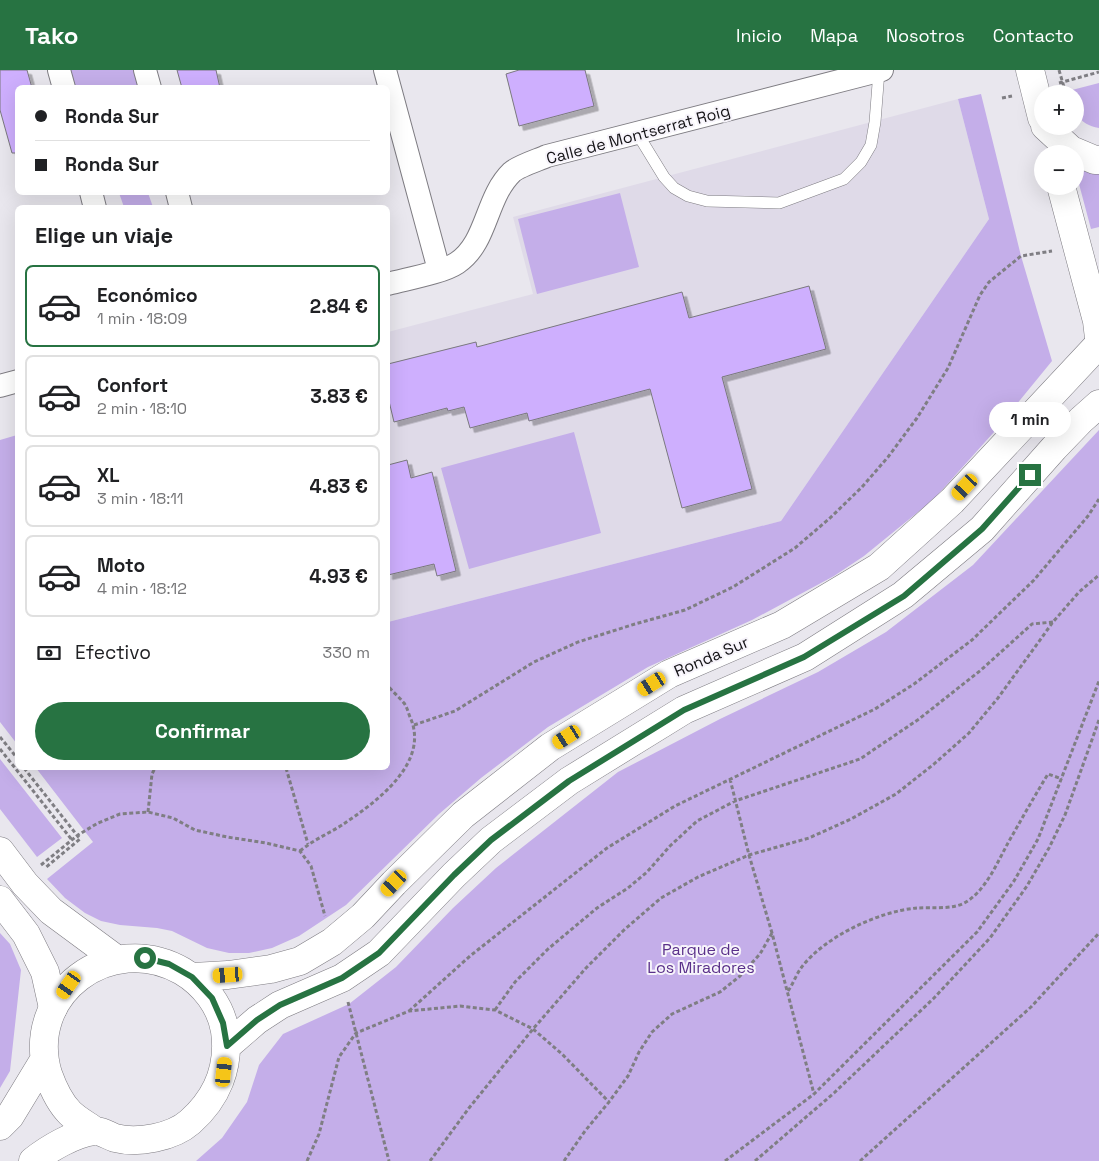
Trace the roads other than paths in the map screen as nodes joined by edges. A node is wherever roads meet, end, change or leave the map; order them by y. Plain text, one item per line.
1 (59, 70) edge
2 (145, 70) edge
3 (385, 70) edge
4 (881, 70) edge
5 (1030, 70) edge
6 (63, 85) edge
7 (149, 85) edge
8 (389, 85) edge
9 (1034, 86) edge
10 (390, 89) edge
11 (637, 133) junction
12 (1055, 135) edge
13 (1099, 160) edge
14 (1063, 195) edge
15 (439, 270) junction
16 (390, 283) edge
17 (1099, 338) edge
18 (1099, 344) edge
19 (15, 382) edge
20 (0, 386) edge
21 (1099, 404) edge
22 (0, 851) edge
23 (0, 900) edge
24 (116, 959) junction
25 (192, 977) junction
26 (53, 1008) junction
27 (227, 1046) junction
28 (44, 1060) junction
29 (0, 1126) edge
30 (95, 1131) junction
31 (33, 1161) edge

1 - 6 street
2 - 7 street
3 - 8 street
4 - 11 street, Calle de Montserrat Roig
4 - 11 lane
5 - 9 main road
10 - 15 street
11 - 15 street, Calle de Montserrat Roig
12 - 13 main road
14 - 17 main road
15 - 16 street, Calle de Montserrat Roig
18 - 25 main road, Ronda Sur
19 - 20 street
21 - 27 main road
22 - 24 main road
23 - 26 main road
24 - 25 main road
24 - 26 main road
25 - 27 main road
26 - 28 main road
27 - 30 main road
28 - 29 main road
28 - 30 main road
30 - 31 main road

